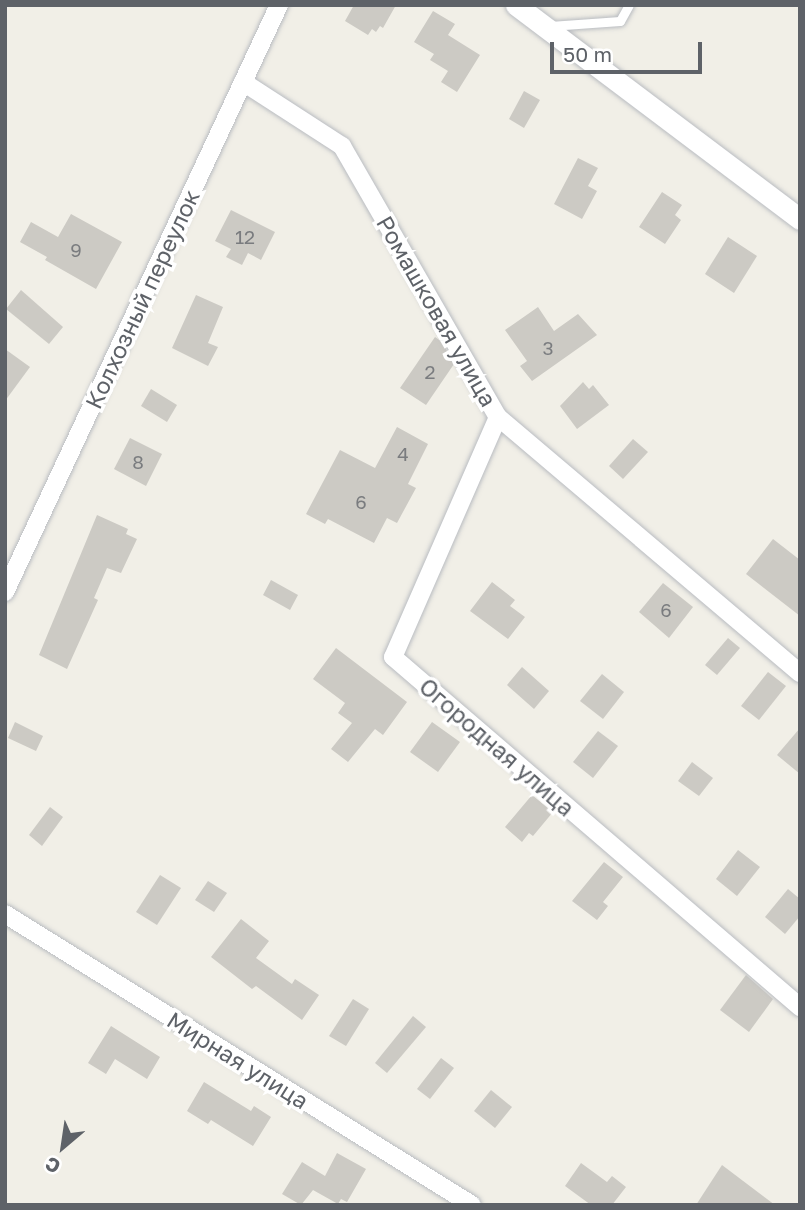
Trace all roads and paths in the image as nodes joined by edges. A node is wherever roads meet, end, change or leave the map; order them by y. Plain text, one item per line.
1 (279, 5) edge
2 (516, 5) edge
3 (629, 5) edge
4 (544, 26) junction
5 (243, 82) junction
6 (800, 219) edge
7 (498, 417) junction
8 (5, 592) edge
9 (800, 673) edge
10 (8, 923) edge
11 (800, 1007) edge
12 (472, 1205) edge

1 - 5 street, Колхозный переулок
2 - 4 street
3 - 4 lane
4 - 6 street
5 - 7 street, Ромашковая улица
5 - 8 street, Колхозный переулок
7 - 9 street, Ромашковая улица
7 - 11 street, Огородная улица
10 - 12 street, Мирная улица

